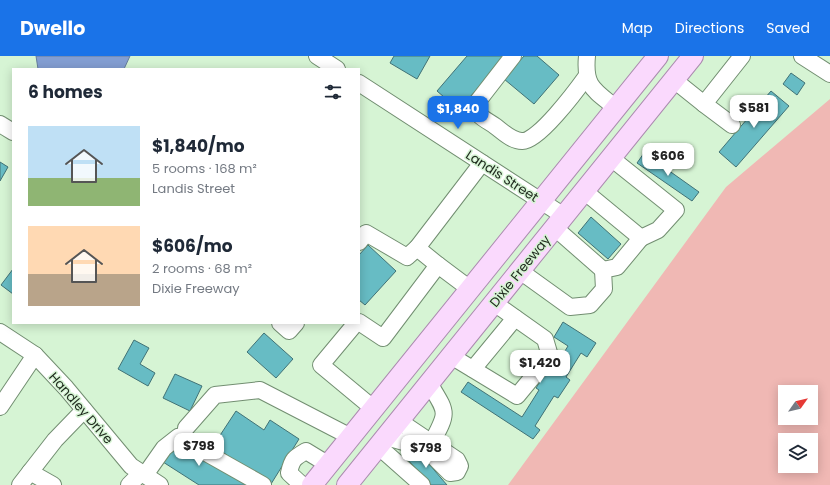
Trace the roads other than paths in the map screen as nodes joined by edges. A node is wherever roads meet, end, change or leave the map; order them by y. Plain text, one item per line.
1 (317, 56) edge
2 (513, 56) edge
3 (587, 56) edge
4 (658, 56) edge
5 (693, 56) edge
6 (742, 56) edge
7 (802, 56) edge
8 (335, 68) edge
9 (830, 74) edge
10 (586, 77) junction
11 (674, 80) junction
12 (360, 84) edge
13 (704, 104) junction
14 (616, 108) junction
15 (0, 124) edge
16 (732, 125) dead end
17 (12, 131) edge
18 (612, 158) junction
19 (482, 163) junction
20 (584, 191) junction
21 (541, 201) junction
22 (559, 222) junction
23 (641, 238) junction
24 (360, 241) edge
25 (417, 248) junction
26 (438, 265) junction
27 (603, 270) junction
28 (520, 271) junction
29 (470, 289) junction
30 (494, 303) junction
31 (515, 318) junction
32 (360, 323) edge
33 (281, 324) edge
34 (295, 324) edge
35 (356, 324) edge
36 (0, 332) edge
37 (34, 355) junction
38 (451, 356) junction
39 (473, 369) junction
40 (429, 383) junction
41 (0, 408) edge
42 (374, 409) junction
43 (84, 410) junction
44 (399, 421) junction
45 (186, 428) dead end
46 (351, 437) junction
47 (382, 442) junction
48 (432, 442) junction
49 (329, 465) junction
50 (30, 472) junction
51 (143, 474) junction
52 (20, 485) edge
53 (53, 485) edge
54 (129, 485) edge
55 (160, 485) edge
56 (263, 485) edge
57 (302, 485) edge
58 (312, 485) edge
59 (347, 485) edge
60 (422, 485) edge

1 - 8 street
2 - 10 street
3 - 10 street
4 - 14 main road
5 - 11 main road, Dixie Freeway
6 - 13 street
7 - 9 street
10 - 14 street
11 - 13 street
11 - 18 main road, Dixie Freeway
12 - 19 street, Landis Street
13 - 16 street
14 - 21 main road
15 - 17 street
18 - 20 main road, Dixie Freeway
18 - 23 street
19 - 21 street, Landis Street
19 - 25 street
20 - 22 main road, Dixie Freeway
20 - 23 street
21 - 22 street, Landis Street
21 - 29 main road
22 - 27 street, Landis Street
22 - 28 main road, Dixie Freeway
23 - 27 street
24 - 25 street
25 - 26 street
26 - 29 street
26 - 32 street
27 - 28 street
28 - 30 main road, Dixie Freeway
29 - 42 main road
30 - 31 street
30 - 38 main road, Dixie Freeway
31 - 39 street
31 - 39 street
33 - 34 street
35 - 42 street
36 - 37 street, Handley Drive
37 - 41 street
37 - 43 street, Handley Drive
38 - 39 street
38 - 40 main road, Dixie Freeway
40 - 44 main road, Dixie Freeway
40 - 48 street
42 - 46 main road
43 - 50 street
43 - 51 street, Handley Drive
44 - 47 main road, Dixie Freeway
44 - 48 street
45 - 46 street
46 - 49 main road
47 - 48 street
47 - 59 main road, Dixie Freeway
47 - 60 street
49 - 57 street
49 - 58 main road
50 - 52 street
50 - 53 street
51 - 54 street
51 - 55 street, Handley Drive
51 - 56 street

